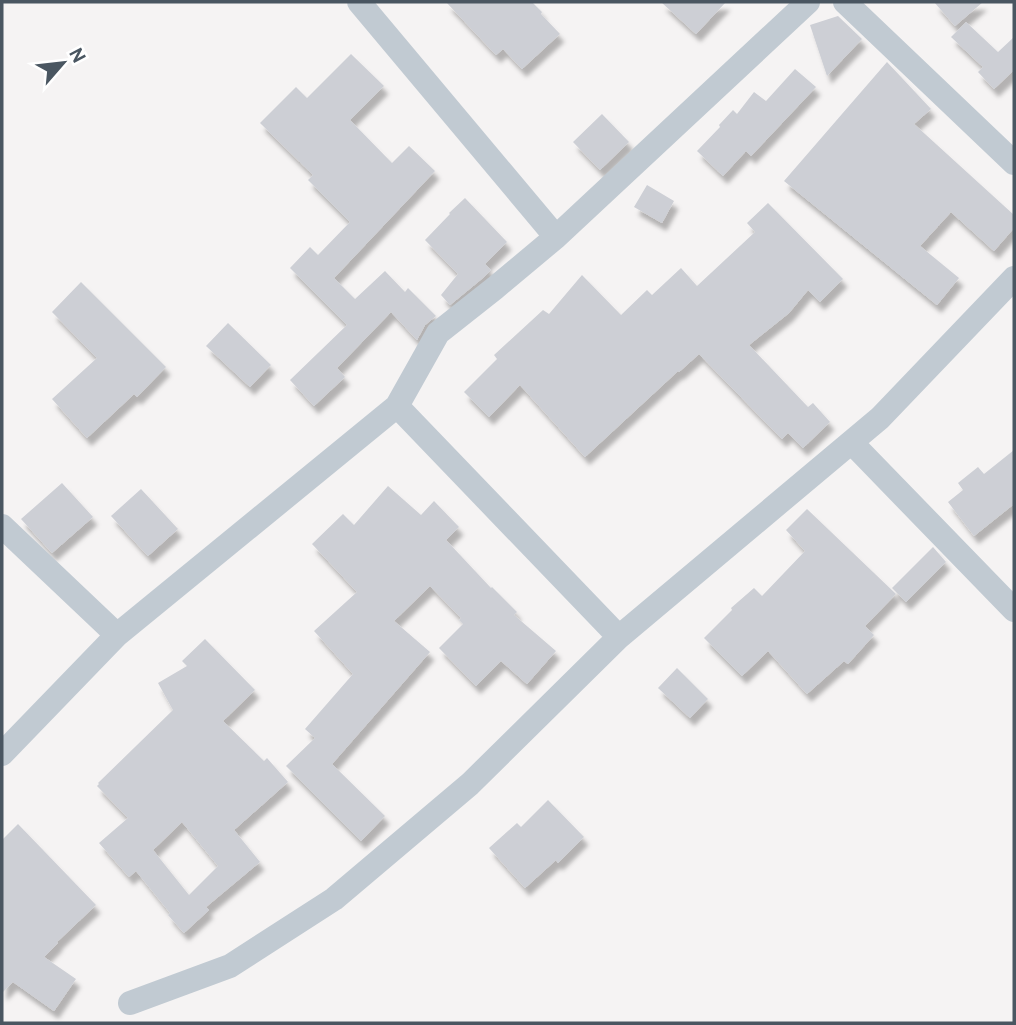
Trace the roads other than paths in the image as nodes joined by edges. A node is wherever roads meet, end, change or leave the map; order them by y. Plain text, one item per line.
1 (359, 2) edge
2 (808, 2) edge
3 (862, 7) edge
4 (1014, 163) edge
5 (556, 237) junction
6 (1014, 278) edge
7 (397, 406) junction
8 (852, 443) junction
9 (2, 526) edge
10 (1014, 610) edge
11 (117, 635) junction
12 (619, 638) junction
13 (2, 754) edge
14 (130, 1003) dead end

1 - 5 street
2 - 5 street
3 - 4 street
5 - 7 street
6 - 8 street
7 - 11 street
7 - 12 street
8 - 10 street
8 - 12 street
9 - 11 street
11 - 13 street
12 - 14 street

